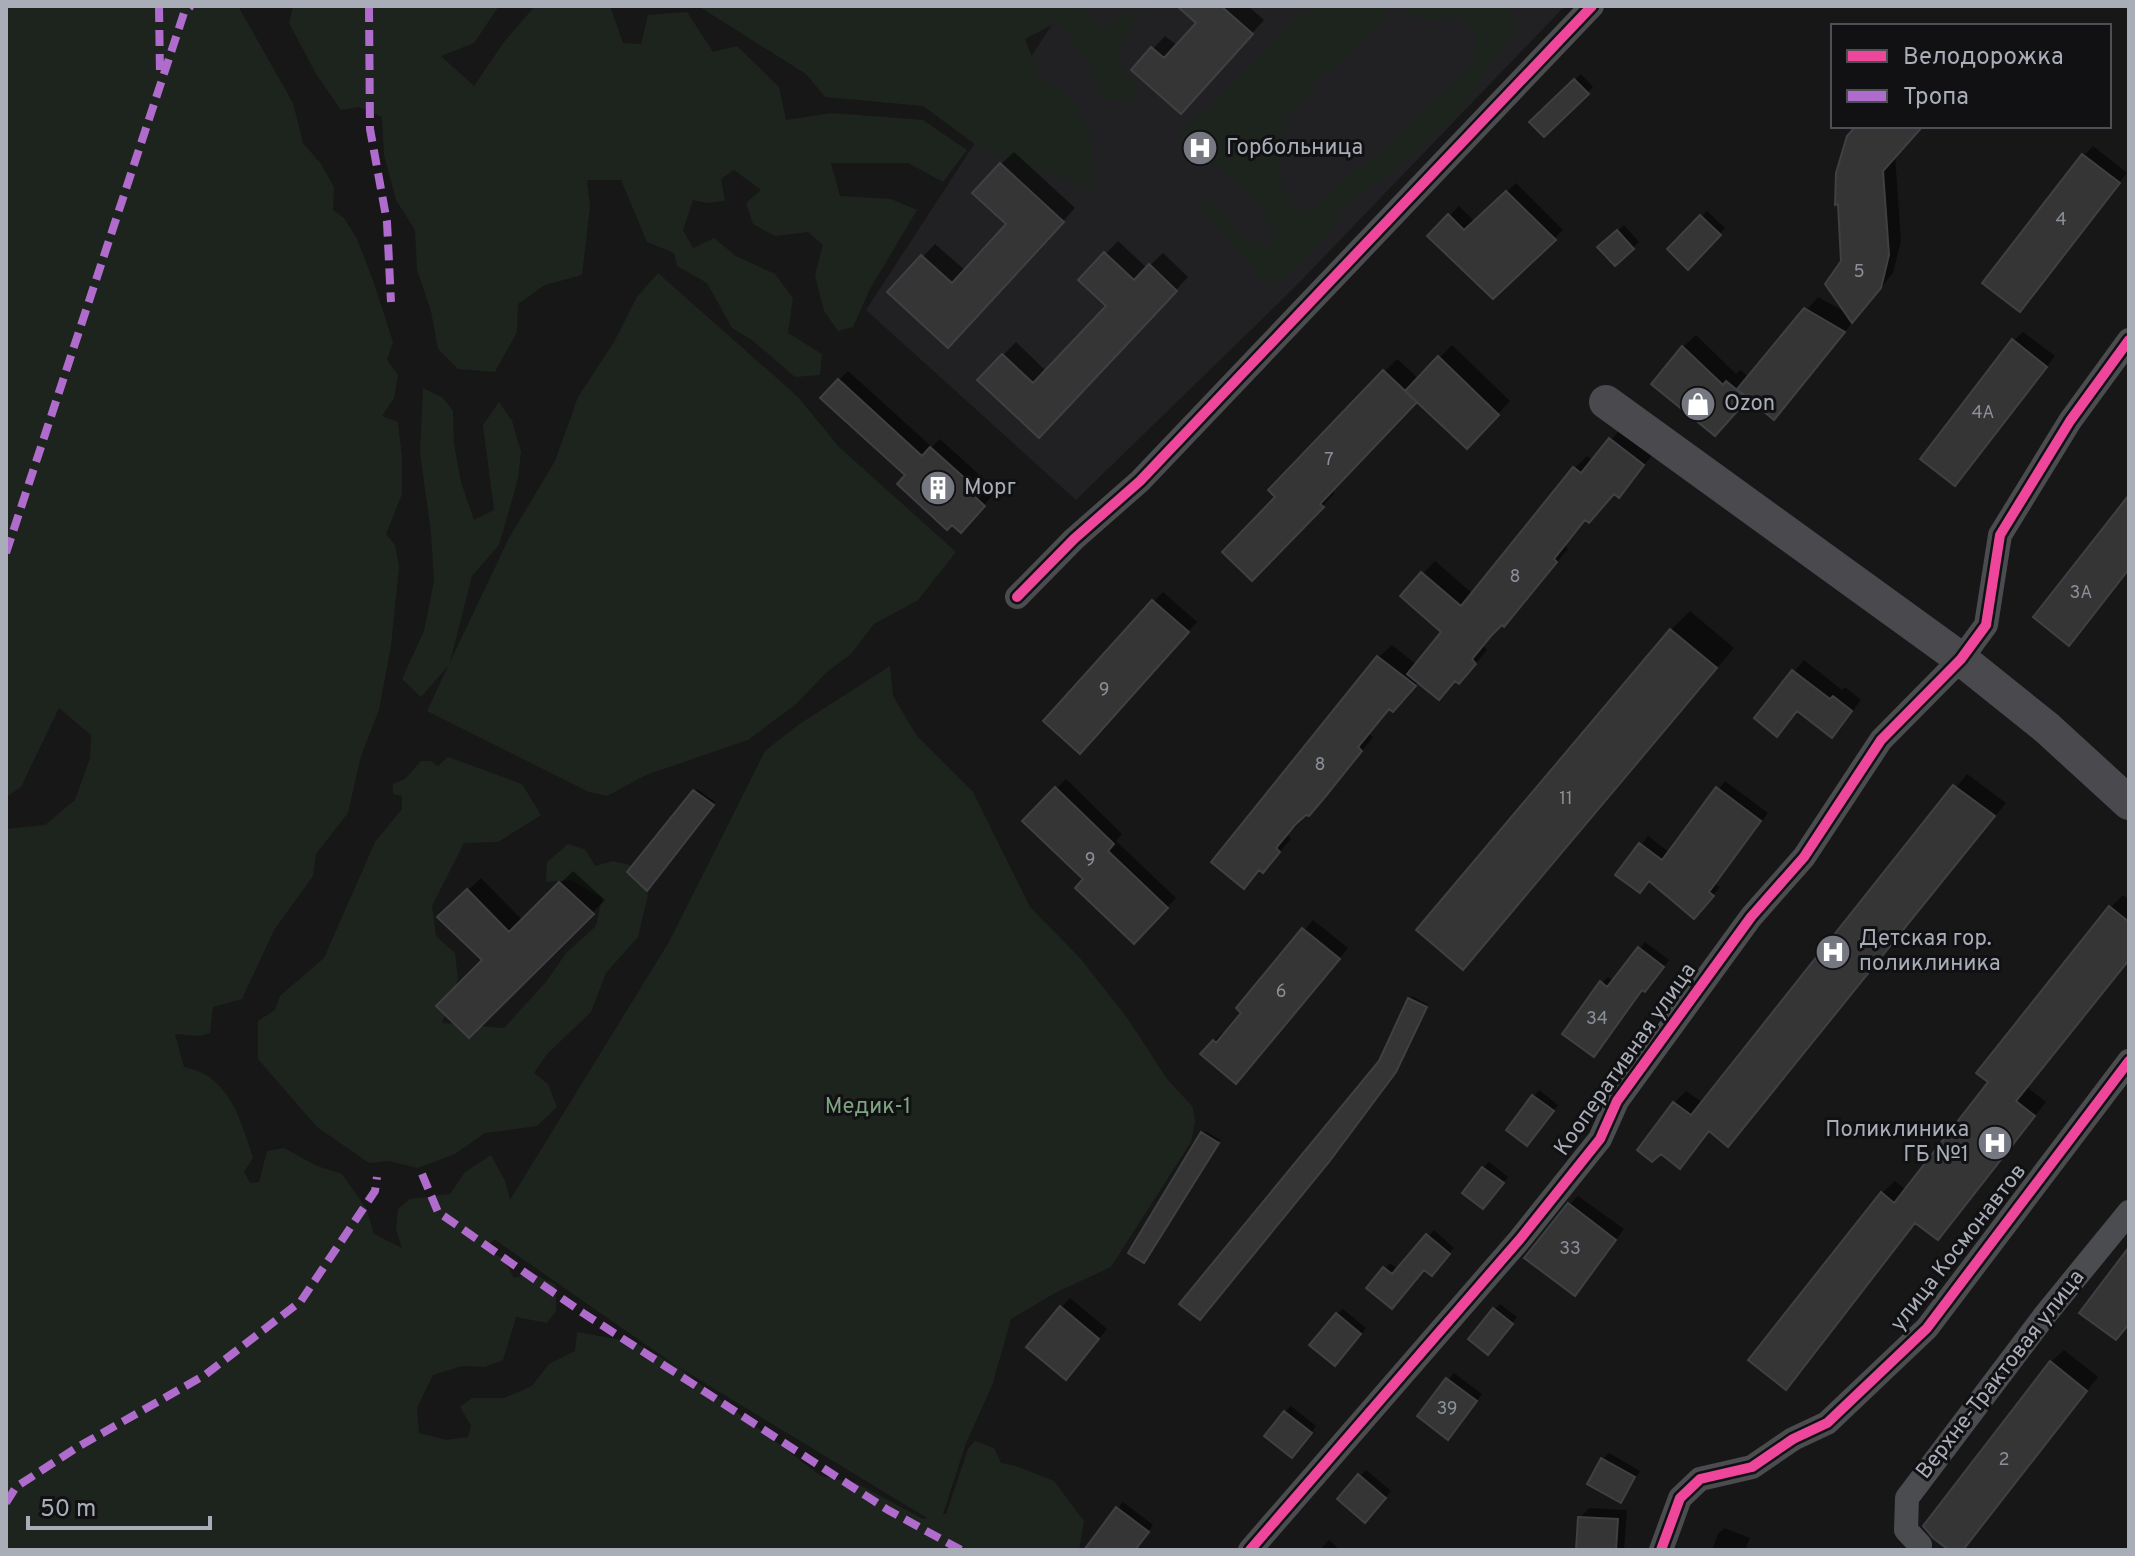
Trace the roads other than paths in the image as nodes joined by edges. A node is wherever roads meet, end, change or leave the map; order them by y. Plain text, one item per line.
1 (1592, 6) edge
2 (2129, 340) edge
3 (1606, 402) dead end
4 (1017, 597) dead end
5 (1961, 659) junction
6 (2129, 803) edge
7 (2129, 1061) edge
8 (2129, 1212) edge
9 (1920, 1545) dead end
10 (1250, 1550) edge
11 (1661, 1550) edge

1 - 4 street
2 - 5 street, Кооперативная улица
3 - 5 street
5 - 6 street
5 - 10 street, Кооперативная улица
7 - 11 street, улица Космонавтов
8 - 9 street, Верхне-Трактовая улица

